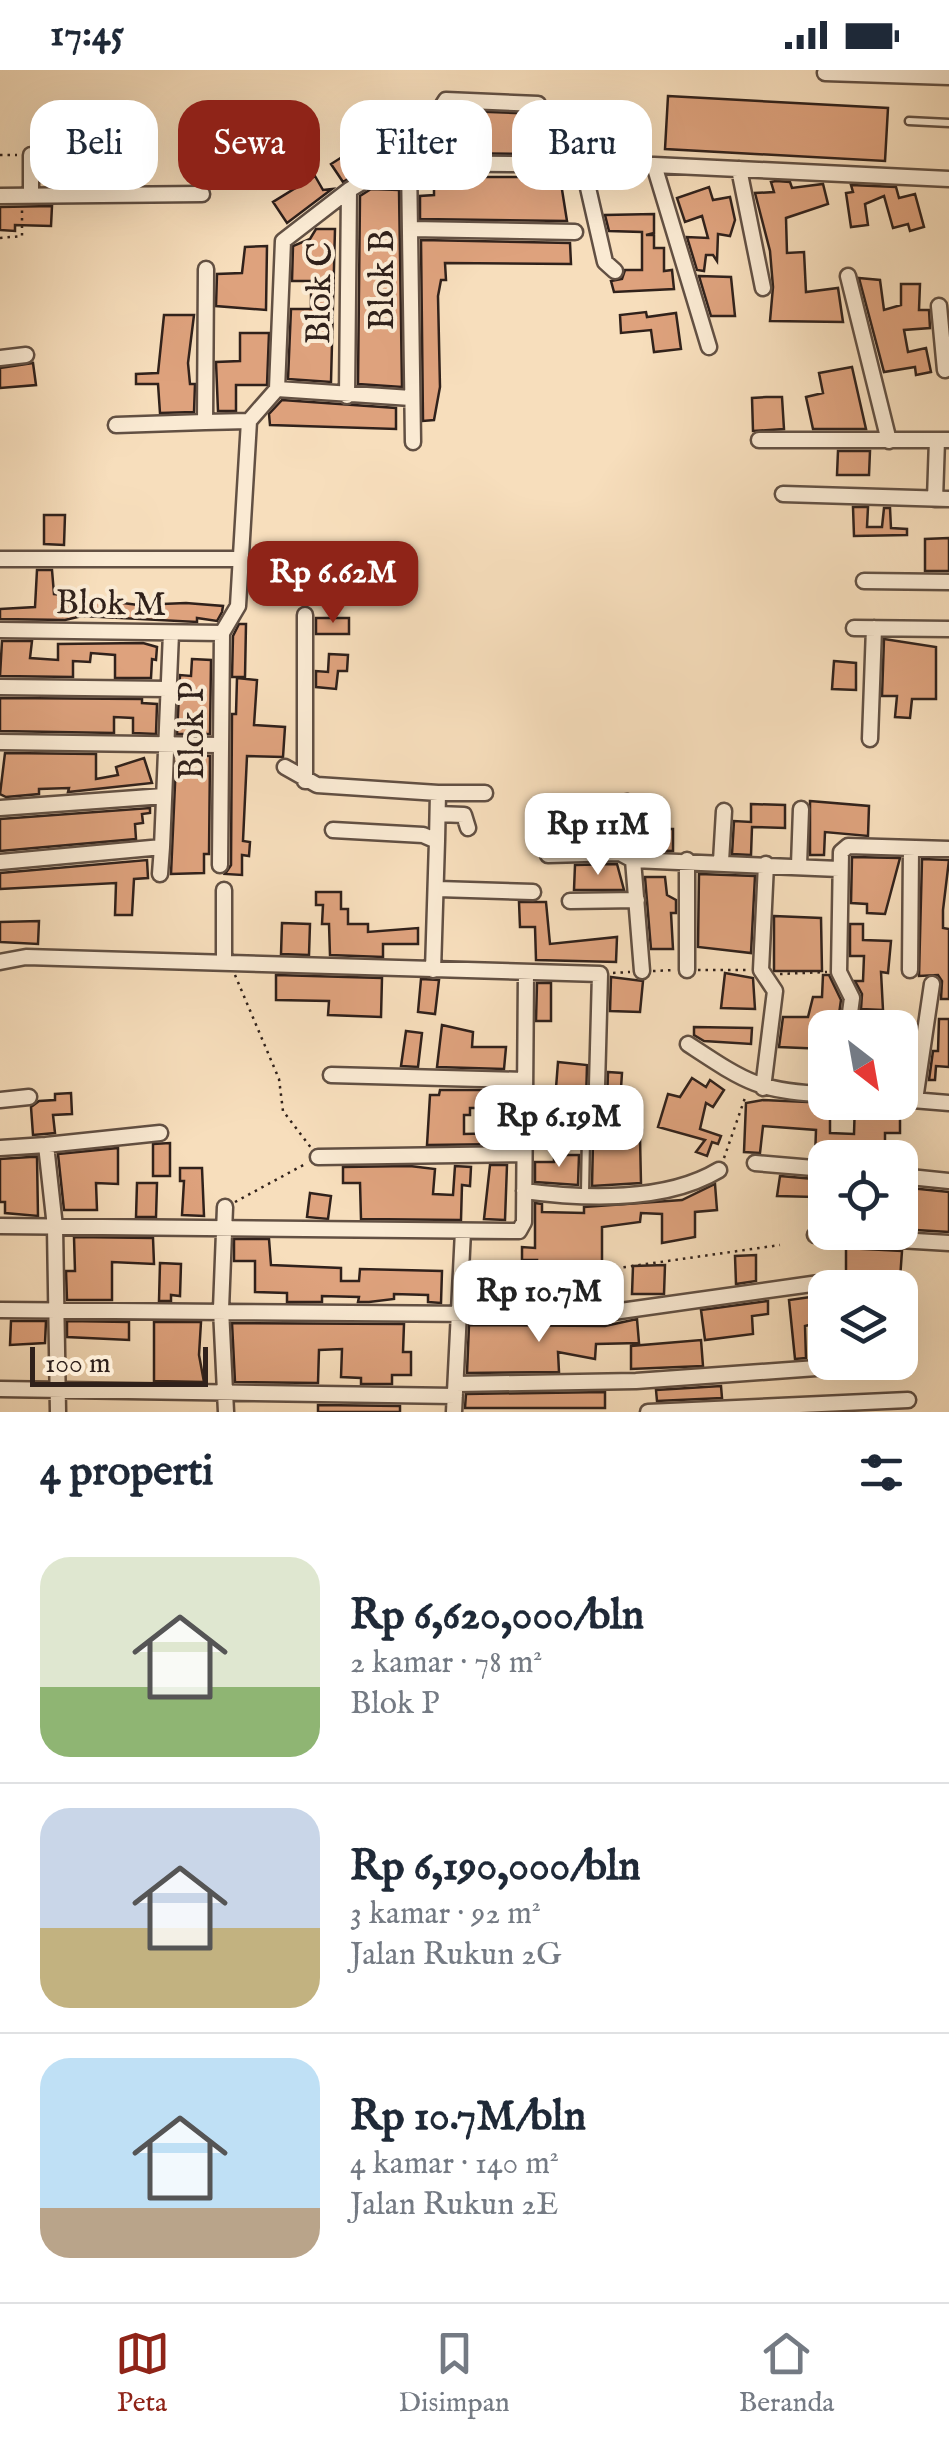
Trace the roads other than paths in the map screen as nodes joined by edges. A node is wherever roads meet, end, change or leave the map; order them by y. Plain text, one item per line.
1 (825, 72) dead end
2 (949, 76) edge
3 (909, 122) dead end
4 (949, 123) edge
5 (30, 164) edge
6 (654, 165) joint
7 (739, 170) junction
8 (949, 178) edge
9 (349, 190) joint
10 (410, 190) edge
11 (582, 190) edge
12 (202, 194) dead end
13 (0, 196) edge
14 (27, 196) junction
15 (412, 229) junction
16 (575, 232) dead end
17 (206, 269) dead end
18 (616, 271) dead end
19 (848, 276) dead end
20 (764, 288) dead end
21 (938, 306) edge
22 (709, 347) dead end
23 (26, 355) dead end
24 (0, 358) edge
25 (945, 370) dead end
26 (278, 389) junction
27 (347, 396) junction
28 (410, 398) junction
29 (249, 421) junction
30 (206, 422) junction
31 (116, 426) dead end
32 (759, 440) dead end
33 (889, 440) junction
34 (943, 440) edge
35 (413, 442) dead end
36 (784, 494) dead end
37 (942, 499) edge
38 (238, 558) junction
39 (0, 559) edge
40 (864, 581) dead end
41 (949, 582) edge
42 (306, 614) dead end
43 (854, 628) dead end
44 (874, 628) junction
45 (949, 629) edge
46 (0, 630) edge
47 (171, 632) junction
48 (222, 634) junction
49 (0, 686) edge
50 (168, 688) junction
51 (870, 740) dead end
52 (0, 742) edge
53 (219, 745) junction
54 (166, 746) junction
55 (286, 766) dead end
56 (304, 781) junction
57 (438, 792) junction
58 (485, 793) dead end
59 (164, 796) junction
60 (628, 802) dead end
61 (0, 808) edge
62 (801, 809) dead end
63 (724, 811) dead end
64 (438, 814) junction
65 (468, 828) dead end
66 (333, 830) dead end
67 (437, 841) junction
68 (162, 847) junction
69 (911, 848) junction
70 (949, 849) edge
71 (548, 855) dead end
72 (637, 860) junction
73 (687, 860) junction
74 (721, 861) junction
75 (0, 862) edge
76 (766, 864) junction
77 (220, 865) dead end
78 (798, 866) junction
79 (839, 868) junction
80 (160, 874) dead end
81 (438, 889) junction
82 (224, 890) dead end
83 (534, 892) dead end
84 (636, 900) junction
85 (570, 901) dead end
86 (226, 961) junction
87 (0, 962) edge
88 (433, 970) junction
89 (687, 970) road end
90 (910, 970) dead end
91 (642, 971) road end
92 (526, 973) junction
93 (932, 984) dead end
94 (850, 1010) edge
95 (688, 1044) dead end
96 (918, 1051) edge
97 (330, 1075) dead end
98 (524, 1080) junction
99 (756, 1086) junction
100 (808, 1092) edge
101 (29, 1097) dead end
102 (0, 1100) edge
103 (918, 1100) edge
104 (949, 1103) edge
105 (596, 1122) dead end
106 (638, 1130) dead end
107 (160, 1133) dead end
108 (46, 1145) junction
109 (0, 1148) edge
110 (523, 1154) junction
111 (318, 1158) road end
112 (754, 1162) dead end
113 (808, 1167) edge
114 (718, 1170) road end
115 (918, 1178) edge
116 (949, 1181) edge
117 (524, 1191) junction
118 (585, 1194) junction
119 (225, 1207) road end
120 (0, 1226) edge
121 (55, 1227) junction
122 (224, 1227) junction
123 (464, 1231) junction
124 (918, 1241) edge
125 (949, 1243) edge
126 (808, 1285) edge
127 (221, 1309) junction
128 (0, 1310) edge
129 (57, 1311) junction
130 (460, 1311) junction
131 (808, 1369) edge
132 (0, 1389) edge
133 (456, 1390) junction
134 (58, 1391) junction
135 (224, 1394) junction
136 (908, 1400) dead end
137 (58, 1412) edge
138 (226, 1412) edge
139 (454, 1412) edge
140 (648, 1412) edge

1 - 2 street
3 - 4 lane
5 - 14 street
6 - 7 street
6 - 22 street
7 - 8 street
7 - 20 street
9 - 26 street
9 - 27 street, Blok C
10 - 15 street, Blok B
11 - 18 street
12 - 14 street
13 - 14 street
15 - 16 street
15 - 28 street, Blok B
17 - 30 street
19 - 33 street
21 - 25 street
23 - 24 street
26 - 27 street
26 - 29 street
27 - 28 street
28 - 35 street, Blok B
29 - 30 street
29 - 38 street, Blok P
30 - 31 street
32 - 33 street
33 - 34 street
34 - 37 street
36 - 37 street
38 - 39 street
38 - 48 street, Blok P
40 - 41 street
42 - 56 street
43 - 44 street
44 - 45 street
44 - 51 street
46 - 47 street, Blok M
47 - 48 street, Blok M
47 - 50 street
48 - 53 street, Blok P
49 - 50 street
50 - 54 street
52 - 54 street
53 - 54 street
53 - 77 street, Blok P
54 - 59 street
55 - 56 street
56 - 57 street
57 - 58 street
57 - 64 street
59 - 61 street
59 - 68 street
60 - 72 street
62 - 78 street
63 - 74 street
64 - 65 street
64 - 67 street
66 - 67 street
67 - 81 street
68 - 75 street
68 - 80 street
69 - 70 street
69 - 79 street
69 - 90 street
71 - 72 street
72 - 73 street
72 - 84 street
73 - 74 street
73 - 89 street
74 - 76 street
76 - 78 street
76 - 99 street
78 - 79 street
79 - 94 street
81 - 83 street
81 - 88 street
82 - 86 street
84 - 85 street
84 - 91 street
86 - 87 street
86 - 88 street
88 - 92 street
92 - 98 street
92 - 105 street
93 - 96 street
95 - 99 street
97 - 98 street
98 - 110 street
99 - 100 street
101 - 102 street
103 - 104 street
106 - 118 lane
107 - 108 street
108 - 109 street
108 - 121 street
110 - 111 street
110 - 117 street
112 - 113 street
114 - 118 street
115 - 116 street
117 - 118 street
117 - 123 street
119 - 122 street
120 - 121 street
121 - 122 street
121 - 129 street
122 - 123 street
122 - 127 street
123 - 130 street
124 - 125 street
126 - 130 street
127 - 129 street
127 - 130 street
127 - 135 street
128 - 129 street
129 - 134 street
130 - 133 street
131 - 133 street
132 - 134 street
133 - 135 street
133 - 139 street
134 - 135 street
134 - 137 street
135 - 138 street
136 - 140 street

